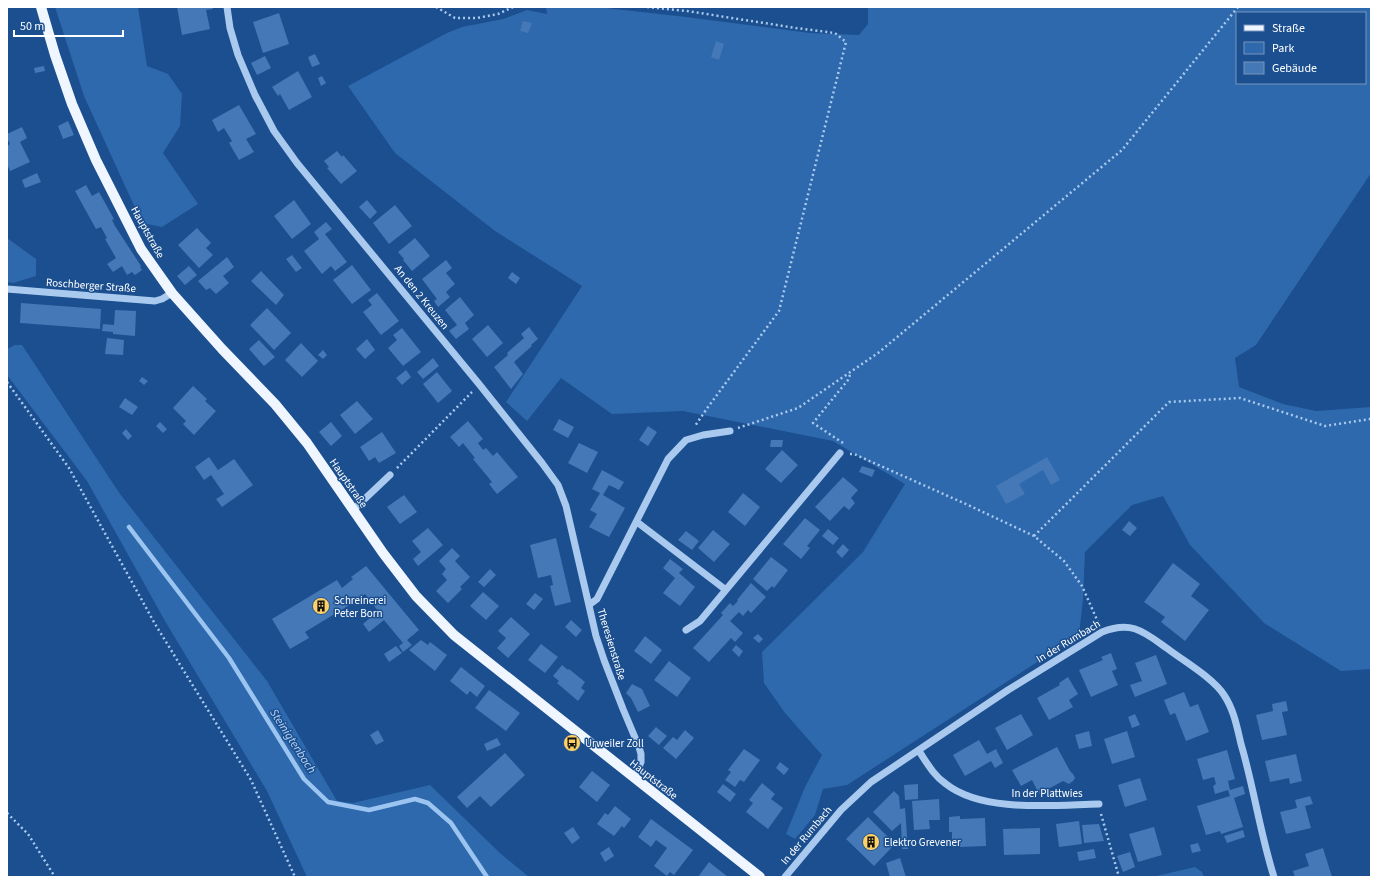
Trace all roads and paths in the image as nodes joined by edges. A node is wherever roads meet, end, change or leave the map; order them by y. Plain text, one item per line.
1 (41, 7) edge
2 (227, 7) edge
3 (436, 7) edge
4 (513, 7) edge
5 (647, 7) edge
6 (1238, 7) edge
7 (7, 290) edge
8 (172, 293) junction
9 (851, 372) junction
10 (7, 382) edge
11 (480, 384) junction
12 (1371, 419) edge
13 (730, 431) joint
14 (686, 440) junction
15 (840, 453) junction
16 (390, 475) joint
17 (353, 510) junction
18 (637, 522) junction
19 (1034, 536) junction
20 (726, 590) junction
21 (589, 605) junction
22 (686, 630) dead end
23 (1102, 632) junction
24 (919, 751) junction
25 (634, 778) junction
26 (1099, 804) joint
27 (7, 813) edge
28 (55, 877) edge
29 (295, 877) edge
30 (760, 877) edge
31 (785, 877) edge
32 (1119, 877) edge
33 (1274, 877) edge

1 - 8 main road, Hauptstraße
2 - 11 street, An den 2 Kreuzen
3 - 4 path
5 - 14 path
6 - 9 path
7 - 8 street, Roschberger Straße
8 - 17 main road, Hauptstraße
9 - 13 path
9 - 15 path
10 - 29 path
11 - 16 path
11 - 21 street, An den 2 Kreuzen
12 - 19 path
13 - 14 street
14 - 18 street, Theresienstraße
15 - 19 path
15 - 20 street
16 - 17 street
17 - 25 main road, Hauptstraße
18 - 20 street
18 - 21 street, Theresienstraße
19 - 23 path
20 - 22 street
21 - 25 street, Theresienstraße
23 - 24 street, In der Rumbach
23 - 33 street, In der Rumbach
24 - 26 street, In der Plattwies
24 - 31 street, In der Rumbach
25 - 30 main road, Hauptstraße
26 - 32 path
27 - 28 path

